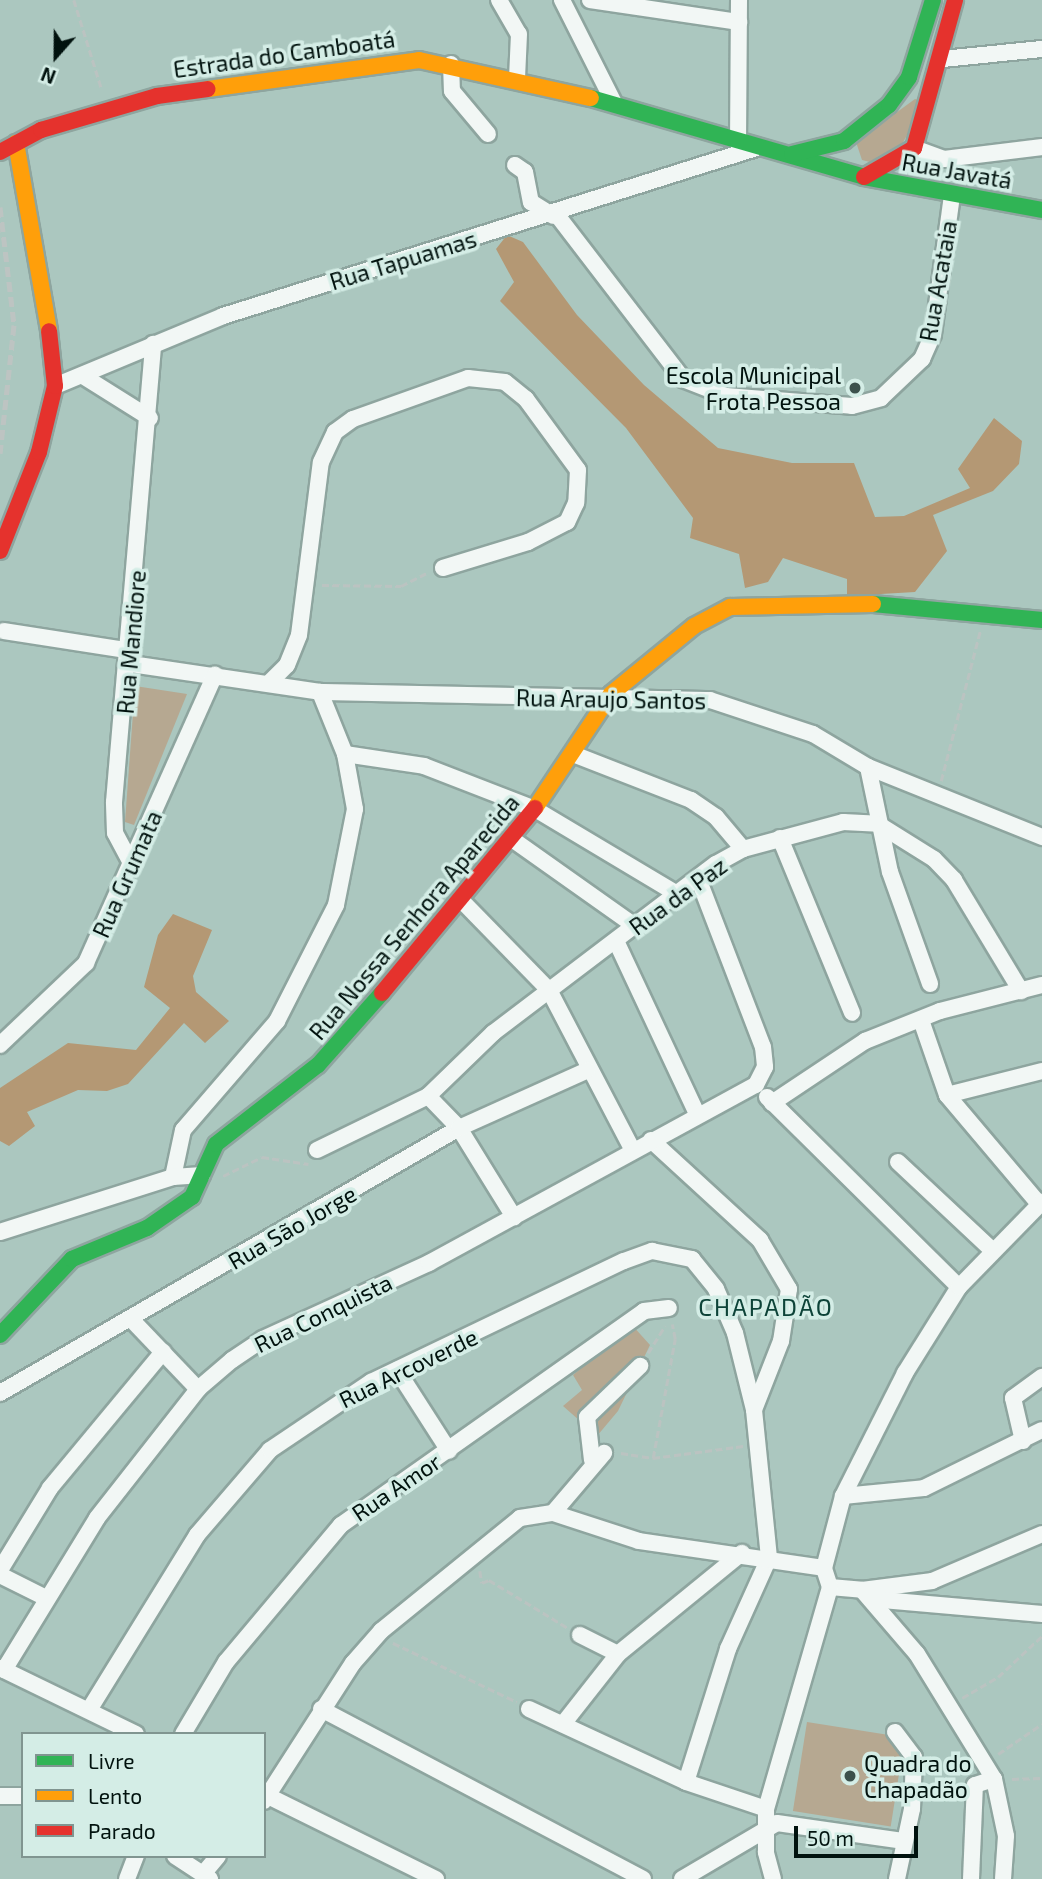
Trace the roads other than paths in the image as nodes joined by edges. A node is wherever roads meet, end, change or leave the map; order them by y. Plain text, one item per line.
1 (499, 0) edge
2 (562, 0) edge
3 (590, 0) edge
4 (738, 0) edge
5 (933, 0) edge
6 (955, 0) edge
7 (739, 22) junction
8 (1042, 49) edge
9 (943, 59) junction
10 (451, 64) junction
11 (909, 77) junction
12 (517, 78) junction
13 (935, 89) junction
14 (614, 103) junction
15 (488, 134) dead end
16 (844, 141) junction
17 (16, 143) junction
18 (737, 143) junction
19 (1042, 147) edge
20 (757, 148) junction
21 (911, 151) junction
22 (0, 152) edge
23 (782, 155) junction
24 (522, 174) dead end
25 (864, 177) junction
26 (933, 193) junction
27 (952, 196) junction
28 (1042, 209) edge
29 (555, 216) junction
30 (153, 344) junction
31 (83, 376) junction
32 (55, 387) junction
33 (150, 418) junction
34 (0, 551) edge
35 (443, 568) road end
36 (1042, 620) edge
37 (4, 631) dead end
38 (131, 657) junction
39 (215, 674) junction
40 (268, 683) junction
41 (320, 692) junction
42 (611, 694) junction
43 (345, 754) junction
44 (573, 754) junction
45 (869, 767) junction
46 (535, 809) junction
47 (878, 824) junction
48 (1042, 836) edge
49 (780, 838) junction
50 (512, 839) junction
51 (743, 849) junction
52 (131, 863) junction
53 (698, 878) junction
54 (677, 894) junction
55 (463, 902) junction
56 (635, 926) junction
57 (617, 941) junction
58 (930, 984) dead end
59 (1042, 985) edge
60 (549, 990) junction
61 (1021, 991) junction
62 (852, 1013) dead end
63 (921, 1020) junction
64 (0, 1045) edge
65 (588, 1070) junction
66 (1042, 1072) edge
67 (756, 1085) junction
68 (947, 1095) junction
69 (428, 1096) junction
70 (772, 1103) junction
71 (697, 1114) junction
72 (459, 1128) junction
73 (651, 1140) junction
74 (632, 1149) junction
75 (317, 1150) road end
76 (898, 1162) dead end
77 (173, 1177) junction
78 (201, 1178) junction
79 (1041, 1203) edge
80 (513, 1217) junction
81 (0, 1232) edge
82 (993, 1251) junction
83 (959, 1287) junction
84 (669, 1308) dead end
85 (131, 1319) junction
86 (0, 1335) edge
87 (163, 1352) junction
88 (640, 1366) road end
89 (397, 1370) junction
90 (1042, 1377) edge
91 (198, 1389) junction
92 (0, 1393) edge
93 (754, 1410) junction
94 (1042, 1430) edge
95 (1023, 1440) junction
96 (449, 1451) junction
97 (843, 1496) junction
98 (553, 1513) junction
99 (1042, 1534) edge
100 (742, 1553) junction
101 (769, 1558) junction
102 (824, 1569) junction
103 (0, 1573) edge
104 (830, 1587) junction
105 (867, 1595) junction
106 (44, 1597) junction
107 (1042, 1614) edge
108 (580, 1635) road end
109 (618, 1654) junction
110 (2, 1669) edge
111 (321, 1709) junction
112 (529, 1709) road end
113 (89, 1710) junction
114 (563, 1724) junction
115 (132, 1732) edge
116 (184, 1732) edge
117 (895, 1732) dead end
118 (995, 1779) junction
119 (686, 1782) junction
120 (0, 1796) edge
121 (21, 1796) edge
122 (266, 1797) edge
123 (766, 1809) junction
124 (765, 1833) junction
125 (904, 1842) junction
126 (135, 1858) edge
127 (179, 1858) edge
128 (217, 1858) edge
129 (206, 1877) edge
130 (127, 1879) edge
131 (436, 1879) edge
132 (643, 1879) edge
133 (682, 1879) edge
134 (773, 1879) edge
135 (897, 1879) edge
136 (971, 1879) edge
137 (1003, 1879) edge

1 - 12 street
2 - 14 street
3 - 7 street
4 - 7 street
5 - 11 main road, Estrada do Camboatá
6 - 9 main road
7 - 18 street
8 - 9 street
9 - 13 main road
10 - 12 main road, Estrada do Camboatá
10 - 15 street
10 - 17 main road, Estrada do Camboatá
11 - 13 main road
11 - 16 main road, Estrada do Camboatá
12 - 14 main road, Estrada do Camboatá
13 - 21 main road
14 - 18 main road, Estrada do Camboatá
16 - 23 main road, Estrada do Camboatá
16 - 25 main road
17 - 22 main road, Estrada do Camboatá
17 - 32 main road
18 - 20 main road, Estrada do Camboatá
19 - 21 street
20 - 23 main road, Estrada do Camboatá
20 - 29 street, Rua Tapuamas
21 - 25 main road
21 - 26 main road
23 - 25 main road, Estrada do Camboatá
24 - 29 street, Rua Acataia
25 - 26 main road, Rua Javatá
26 - 27 main road, Rua Javatá
27 - 28 main road, Rua Javatá
27 - 29 street, Rua Acataia
29 - 30 street, Rua Tapuamas
30 - 31 street, Rua Tapuamas
30 - 33 street, Rua Mandiore
31 - 32 street, Rua Tapuamas
31 - 33 street
32 - 34 main road
33 - 38 street, Rua Mandiore
35 - 40 street
36 - 42 main road, Rua Nossa Senhora Aparecida
37 - 38 street, Rua Araujo Santos
38 - 39 street, Rua Araujo Santos
38 - 52 street, Rua Mandiore
39 - 40 street, Rua Araujo Santos
39 - 52 street, Rua Grumata
40 - 41 street, Rua Araujo Santos
41 - 42 street, Rua Araujo Santos
41 - 43 street
42 - 44 main road, Rua Nossa Senhora Aparecida
42 - 45 street, Rua Araujo Santos
43 - 46 street
43 - 77 street
44 - 46 main road, Rua Nossa Senhora Aparecida
44 - 51 street
45 - 47 street
45 - 48 street, Rua Araujo Santos
46 - 50 main road, Rua Nossa Senhora Aparecida
46 - 54 street
47 - 49 street, Rua da Paz
47 - 58 street
47 - 61 street, Rua da Paz
49 - 51 street, Rua da Paz
49 - 62 street
50 - 55 main road, Rua Nossa Senhora Aparecida
50 - 56 street
51 - 53 street, Rua da Paz
52 - 64 street, Rua Grumata
53 - 54 street, Rua da Paz
53 - 67 street
54 - 56 street, Rua da Paz
55 - 60 street
55 - 78 main road, Rua Nossa Senhora Aparecida
56 - 57 street, Rua da Paz
57 - 60 street, Rua da Paz
57 - 71 street
59 - 61 street
60 - 65 street
60 - 69 street, Rua da Paz
61 - 63 street
63 - 68 street
63 - 70 street
65 - 72 street, Rua São Jorge
65 - 74 street
66 - 68 street
67 - 70 street
67 - 71 street, Rua Conquista
68 - 79 street
69 - 72 street
69 - 75 street, Rua da Paz
70 - 83 street
71 - 73 street, Rua Conquista
72 - 80 street
72 - 85 street, Rua São Jorge
73 - 74 street, Rua Conquista
73 - 93 street
74 - 80 street, Rua Conquista
76 - 82 street
77 - 78 street
77 - 81 street
78 - 86 main road, Rua Nossa Senhora Aparecida
79 - 82 street
80 - 91 street, Rua Conquista
82 - 83 street
83 - 97 street
84 - 96 street, Rua Amor
85 - 87 street
85 - 92 street, Rua São Jorge
87 - 91 street
87 - 103 street
88 - 98 street
89 - 93 street, Rua Arcoverde
89 - 96 street
89 - 113 street, Rua Arcoverde
90 - 95 street
91 - 106 street, Rua Conquista
93 - 101 street
94 - 95 street
95 - 97 street
96 - 116 street, Rua Amor
97 - 102 street
98 - 100 street
98 - 111 street
99 - 105 street
100 - 101 street
100 - 109 street
101 - 102 street
101 - 119 street
102 - 104 street
103 - 106 street
104 - 105 street
104 - 123 street
105 - 107 street
105 - 118 street
106 - 110 street, Rua Conquista
108 - 109 street
109 - 114 street
110 - 113 street
111 - 122 street
111 - 132 street
112 - 114 street
113 - 115 street
114 - 119 street
117 - 125 street
118 - 136 street
118 - 137 street
119 - 123 street
120 - 121 street
122 - 131 street
123 - 124 street
124 - 125 street
124 - 133 street
124 - 134 street
125 - 135 street
126 - 130 street
127 - 129 street
128 - 129 street

